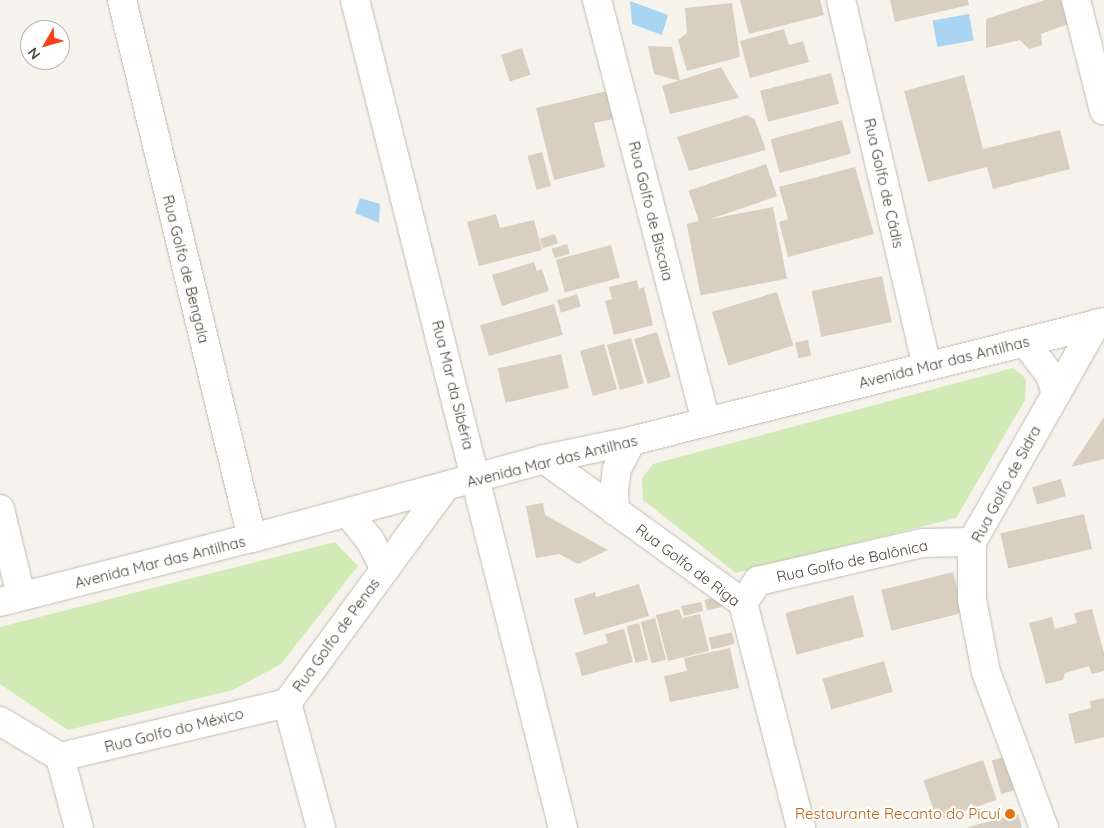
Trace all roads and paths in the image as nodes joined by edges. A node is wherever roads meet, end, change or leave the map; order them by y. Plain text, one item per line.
1 (122, 0) edge
2 (355, 0) edge
3 (597, 0) edge
4 (841, 0) edge
5 (1076, 0) edge
6 (1104, 111) edge
7 (1100, 323) edge
8 (1025, 342) junction
9 (927, 366) junction
10 (1056, 394) junction
11 (706, 422) junction
12 (631, 441) junction
13 (544, 459) junction
14 (477, 479) junction
15 (445, 487) junction
16 (0, 509) edge
17 (616, 511) junction
18 (348, 513) junction
19 (252, 538) junction
20 (972, 542) junction
21 (385, 569) junction
22 (10, 599) edge
23 (743, 603) junction
24 (287, 703) junction
25 (0, 721) edge
26 (60, 758) junction
27 (79, 828) edge
28 (320, 828) edge
29 (563, 828) edge
30 (801, 828) edge
31 (1044, 828) edge

1 - 19 street, Rua Golfo de Bengala
2 - 14 street, Rua Mar da Sibéria
3 - 11 street, Rua Golfo de Biscaia
4 - 9 street, Rua Golfo de Cádis
5 - 6 street
7 - 8 street, Avenida Mar das Antilhas
7 - 10 street, Rua Golfo de Sidra
8 - 9 street, Avenida Mar das Antilhas
8 - 10 street
9 - 11 street, Avenida Mar das Antilhas
10 - 20 street, Rua Golfo de Sidra
11 - 12 street, Avenida Mar das Antilhas
12 - 13 street, Avenida Mar das Antilhas
12 - 17 street
13 - 14 street, Avenida Mar das Antilhas
13 - 17 street, Rua Golfo de Riga
14 - 15 street, Avenida Mar das Antilhas
14 - 29 street, Rua Mar da Sibéria
15 - 18 street, Avenida Mar das Antilhas
15 - 21 street, Rua Golfo de Penas
16 - 22 street
17 - 23 street, Rua Golfo de Riga
18 - 19 street, Avenida Mar das Antilhas
18 - 21 street
19 - 22 street, Avenida Mar das Antilhas
20 - 23 street, Rua Golfo de Balônica
20 - 31 street, Rua Golfo de Sidra
21 - 24 street, Rua Golfo de Penas
23 - 30 street, Rua Golfo de Riga
24 - 26 street, Rua Golfo do México
24 - 28 street, Rua Golfo de Penas
25 - 26 street
26 - 27 street

